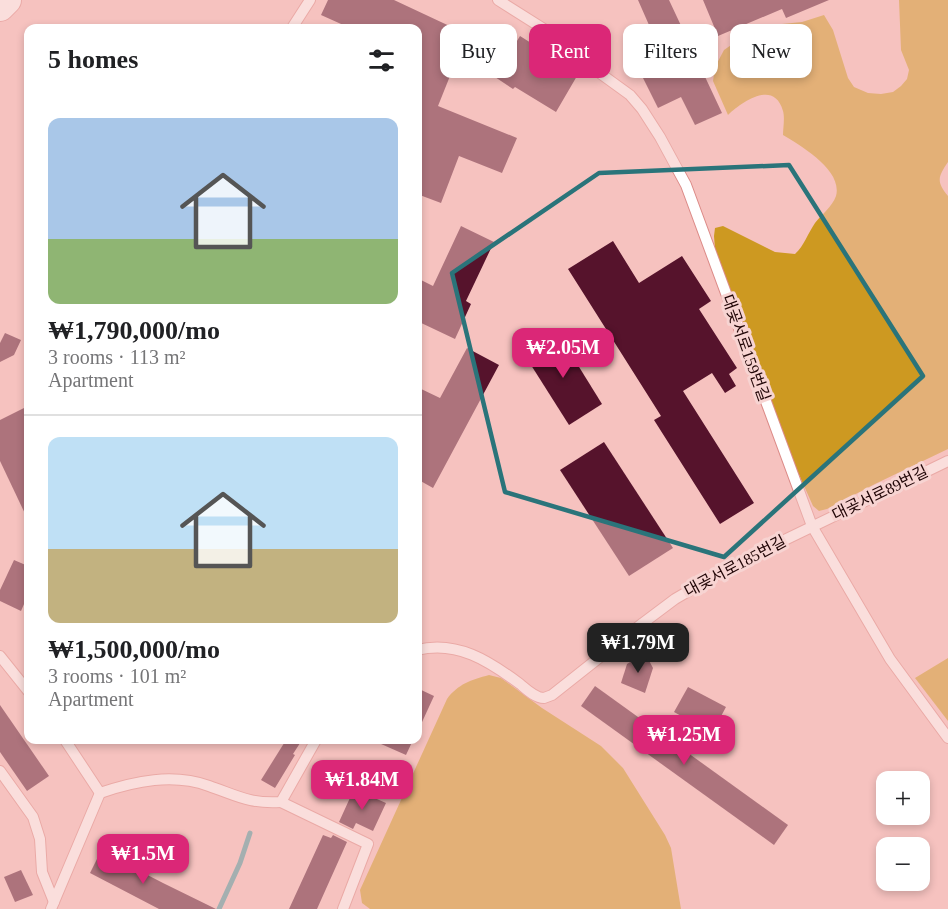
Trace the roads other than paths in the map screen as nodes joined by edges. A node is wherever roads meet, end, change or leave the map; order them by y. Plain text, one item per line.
1 (7, 0) edge
2 (310, 0) edge
3 (498, 0) edge
4 (0, 7) edge
5 (295, 24) edge
6 (948, 461) edge
7 (812, 526) junction
8 (422, 649) edge
9 (0, 656) edge
10 (24, 686) edge
11 (948, 738) edge
12 (68, 744) edge
13 (314, 744) edge
14 (0, 771) edge
15 (100, 793) junction
16 (281, 802) junction
17 (53, 905) edge
18 (343, 909) edge

1 - 4 street
2 - 5 lane
3 - 7 lane, 대곶서로159번길
6 - 7 lane, 대곶서로89번길
7 - 8 lane, 대곶서로185번길
7 - 11 lane, 대곶서로159번길
9 - 10 lane
12 - 15 lane
13 - 16 lane
14 - 17 lane
15 - 16 lane
15 - 17 lane
16 - 18 lane

